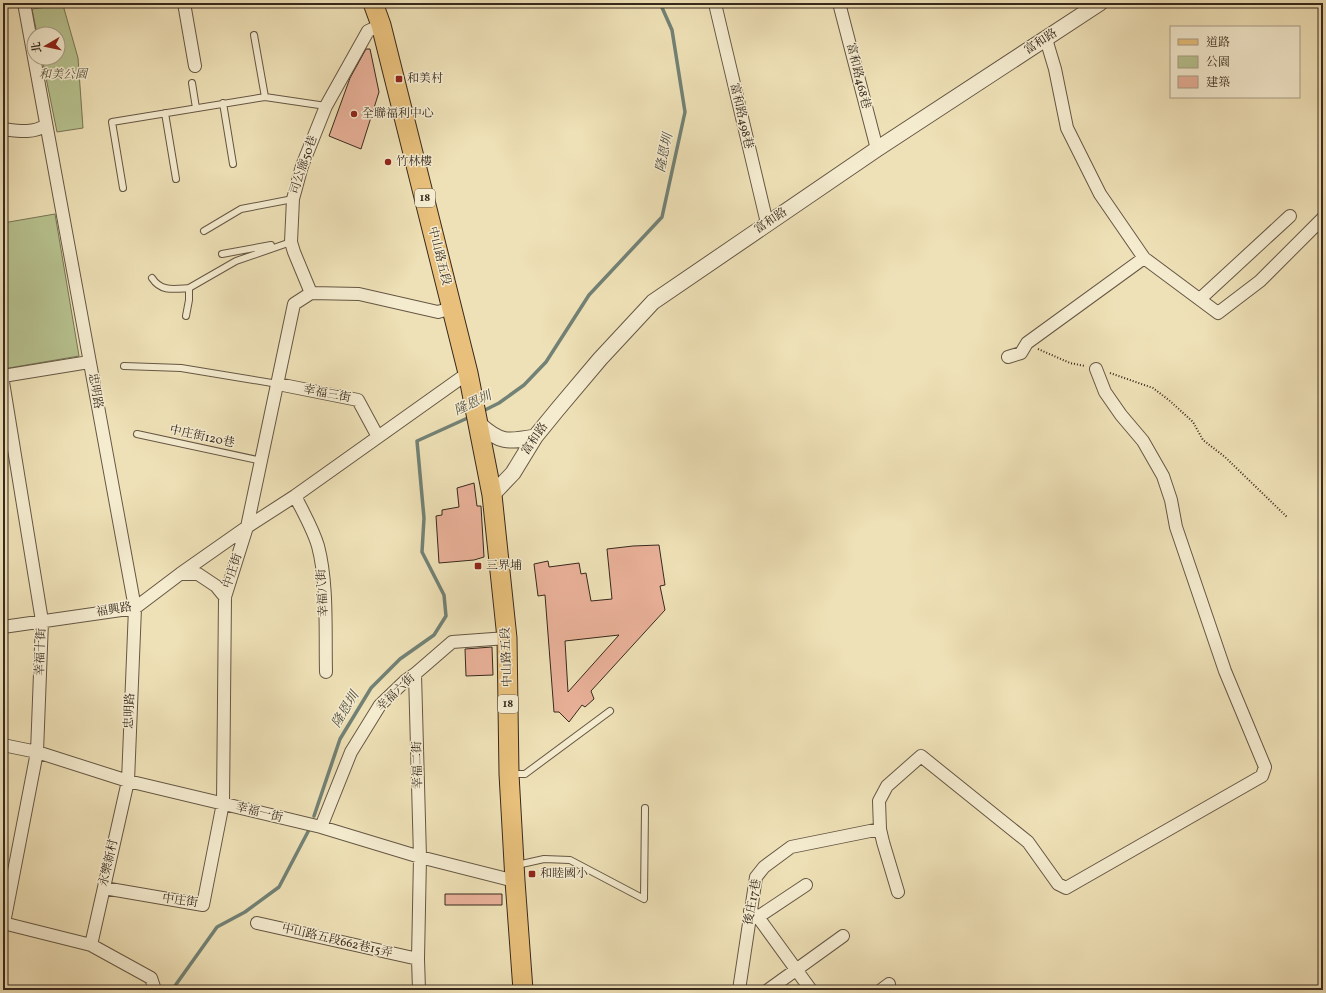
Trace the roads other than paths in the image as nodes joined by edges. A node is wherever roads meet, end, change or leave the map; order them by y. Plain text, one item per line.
1 (24, 3) edge
2 (184, 3) edge
3 (373, 3) edge
4 (839, 3) edge
5 (1100, 3) edge
6 (716, 8) dead end
7 (381, 25) junction
8 (254, 35) dead end
9 (1046, 39) junction
10 (195, 66) dead end
11 (192, 83) dead end
12 (264, 97) junction
13 (223, 104) junction
14 (326, 106) junction
15 (196, 108) junction
16 (165, 113) junction
17 (46, 125) junction
18 (3, 129) edge
19 (877, 149) junction
20 (233, 164) dead end
21 (176, 179) dead end
22 (123, 188) dead end
23 (293, 199) junction
24 (1290, 216) dead end
25 (1323, 218) edge
26 (767, 224) junction
27 (204, 231) dead end
28 (291, 242) junction
29 (222, 254) dead end
30 (1144, 258) junction
31 (152, 278) dead end
32 (189, 288) junction
33 (311, 293) junction
34 (1200, 299) junction
35 (452, 308) junction
36 (186, 316) dead end
37 (1008, 357) dead end
38 (90, 362) junction
39 (124, 366) dead end
40 (1096, 368) road end
41 (468, 373) junction
42 (3, 376) edge
43 (3, 382) edge
44 (278, 384) junction
45 (479, 422) junction
46 (137, 434) dead end
47 (378, 437) junction
48 (535, 437) junction
49 (262, 461) junction
50 (492, 495) junction
51 (295, 496) junction
52 (247, 527) junction
53 (180, 574) junction
54 (225, 597) junction
55 (135, 608) junction
56 (42, 621) junction
57 (3, 627) edge
58 (507, 638) junction
59 (326, 672) dead end
60 (416, 674) junction
61 (610, 711) dead end
62 (3, 745) edge
63 (37, 752) junction
64 (510, 774) junction
65 (128, 781) junction
66 (223, 803) junction
67 (645, 808) dead end
68 (320, 827) junction
69 (880, 829) junction
70 (420, 857) junction
71 (515, 873) junction
72 (806, 885) dead end
73 (104, 888) junction
74 (898, 892) dead end
75 (754, 914) junction
76 (4, 923) edge
77 (256, 923) dead end
78 (843, 936) dead end
79 (91, 945) junction
80 (418, 959) junction
81 (796, 969) junction
82 (155, 990) edge
83 (419, 990) edge
84 (523, 990) edge
85 (739, 990) edge
86 (768, 990) edge
87 (810, 990) edge

1 - 17 street, 忠明路
2 - 10 street
3 - 7 main road, 中山路五段 / 18
4 - 19 street, 富和路468巷
5 - 9 street, 富和路
6 - 26 street, 富和路498巷
7 - 14 street, 司公廍50巷
7 - 35 main road, 中山路五段 / 18
8 - 12 lane
9 - 19 street, 富和路
9 - 30 street
11 - 15 lane
12 - 13 lane
12 - 14 lane
13 - 15 lane
13 - 20 lane
14 - 23 street, 司公廍50巷
15 - 16 lane
16 - 21 lane
16 - 22 lane
17 - 18 street
17 - 38 street, 忠明路
19 - 26 street, 富和路
23 - 27 lane
23 - 28 street, 司公廍50巷
24 - 34 street
25 - 34 street
26 - 48 street, 富和路
28 - 29 lane
28 - 32 lane
28 - 33 street, 司公廍50巷
30 - 34 street
30 - 37 street
31 - 32 lane
32 - 36 lane
33 - 35 street
33 - 44 street, 中庄街
35 - 41 main road, 中山路五段 / 18
38 - 42 street
38 - 55 street, 忠明路
39 - 44 lane
40 - 69 street
41 - 45 main road, 中山路五段 / 18
41 - 47 street, 福興路
43 - 56 street, 幸福十街
44 - 47 street, 幸福三街
44 - 49 street, 中庄街
45 - 48 street
45 - 50 main road, 中山路五段 / 18
46 - 49 lane, 中庄街120巷
47 - 51 street, 福興路
48 - 50 street, 富和路
49 - 52 street, 中庄街
50 - 58 main road, 中山路五段 / 18
51 - 52 street, 福興路
51 - 59 street, 幸福八街
52 - 53 street, 福興路
52 - 54 street, 中庄街
53 - 54 street
53 - 55 street, 福興路
54 - 66 street, 中庄街
55 - 56 street, 福興路
55 - 65 street, 忠明路
56 - 57 street, 福興路
56 - 63 street, 幸福十街
58 - 60 street, 幸福六街
58 - 64 main road, 中山路五段 / 18
60 - 68 street, 幸福六街
60 - 70 street, 幸福二街
61 - 64 lane
62 - 63 street, 幸福一街
63 - 65 street, 幸福一街
63 - 76 street, 幸福十街
64 - 71 main road, 中山路五段 / 18
65 - 66 street, 幸福一街
65 - 73 street, 永樂新村
66 - 68 street, 幸福一街
66 - 73 street, 中庄街
67 - 71 lane
68 - 70 street, 幸福一街
69 - 74 street
69 - 75 street, 後庄17巷
70 - 71 street, 幸福一街
70 - 80 street
71 - 84 main road, 中山路五段 / 18
72 - 75 street
73 - 79 street, 永樂新村
75 - 81 street
75 - 85 street, 後庄17巷
76 - 79 street
77 - 80 street, 中山路五段662巷15弄
78 - 81 street
79 - 82 street
80 - 83 street
81 - 86 street
81 - 87 street

